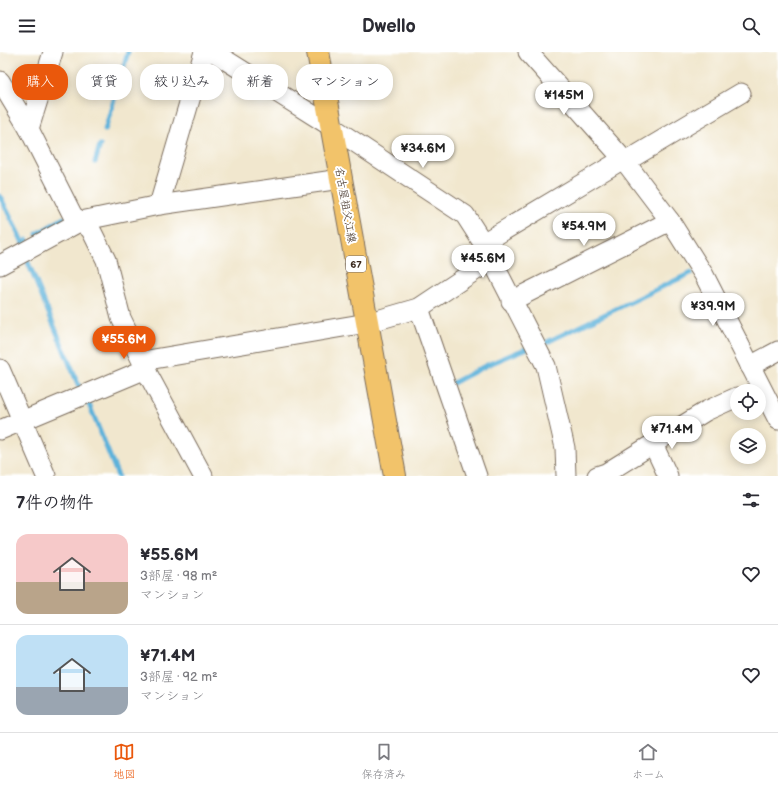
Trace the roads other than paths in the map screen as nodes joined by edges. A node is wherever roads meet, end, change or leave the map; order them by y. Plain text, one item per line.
1 (53, 52) edge
2 (204, 52) edge
3 (214, 52) edge
4 (318, 52) edge
5 (528, 52) edge
6 (0, 81) edge
7 (740, 93) dead end
8 (332, 127) junction
9 (29, 129) junction
10 (624, 160) junction
11 (341, 178) junction
12 (159, 205) junction
13 (81, 220) junction
14 (670, 221) junction
15 (487, 252) junction
16 (0, 265) edge
17 (512, 301) junction
18 (419, 308) junction
19 (367, 323) junction
20 (778, 351) edge
21 (144, 365) junction
22 (750, 366) junction
23 (0, 369) edge
24 (754, 384) edge
25 (730, 399) edge
26 (766, 403) edge
27 (778, 420) edge
28 (22, 421) junction
29 (0, 430) edge
30 (653, 444) junction
31 (46, 476) edge
32 (203, 476) edge
33 (395, 476) edge
34 (477, 476) edge
35 (566, 476) edge
36 (597, 476) edge
37 (668, 476) edge

1 - 9 street
2 - 12 street
3 - 8 street
4 - 8 main road, 名古屋祖父江線 / 67
5 - 10 street
6 - 9 street
7 - 10 street
8 - 11 main road, 名古屋祖父江線 / 67
8 - 15 street
9 - 13 street
10 - 14 street
10 - 15 street
11 - 12 street
11 - 19 main road, 名古屋祖父江線 / 67
12 - 13 street
13 - 16 street
13 - 21 street
14 - 17 street
14 - 22 street
15 - 17 street
15 - 18 street
17 - 35 street
18 - 19 street
18 - 34 street
19 - 21 street
19 - 33 main road, 名古屋祖父江線 / 67
20 - 22 street
21 - 28 street
21 - 32 street
22 - 24 street
23 - 28 street
25 - 30 street
26 - 27 street
28 - 29 street
28 - 31 street
30 - 36 street
30 - 37 street

